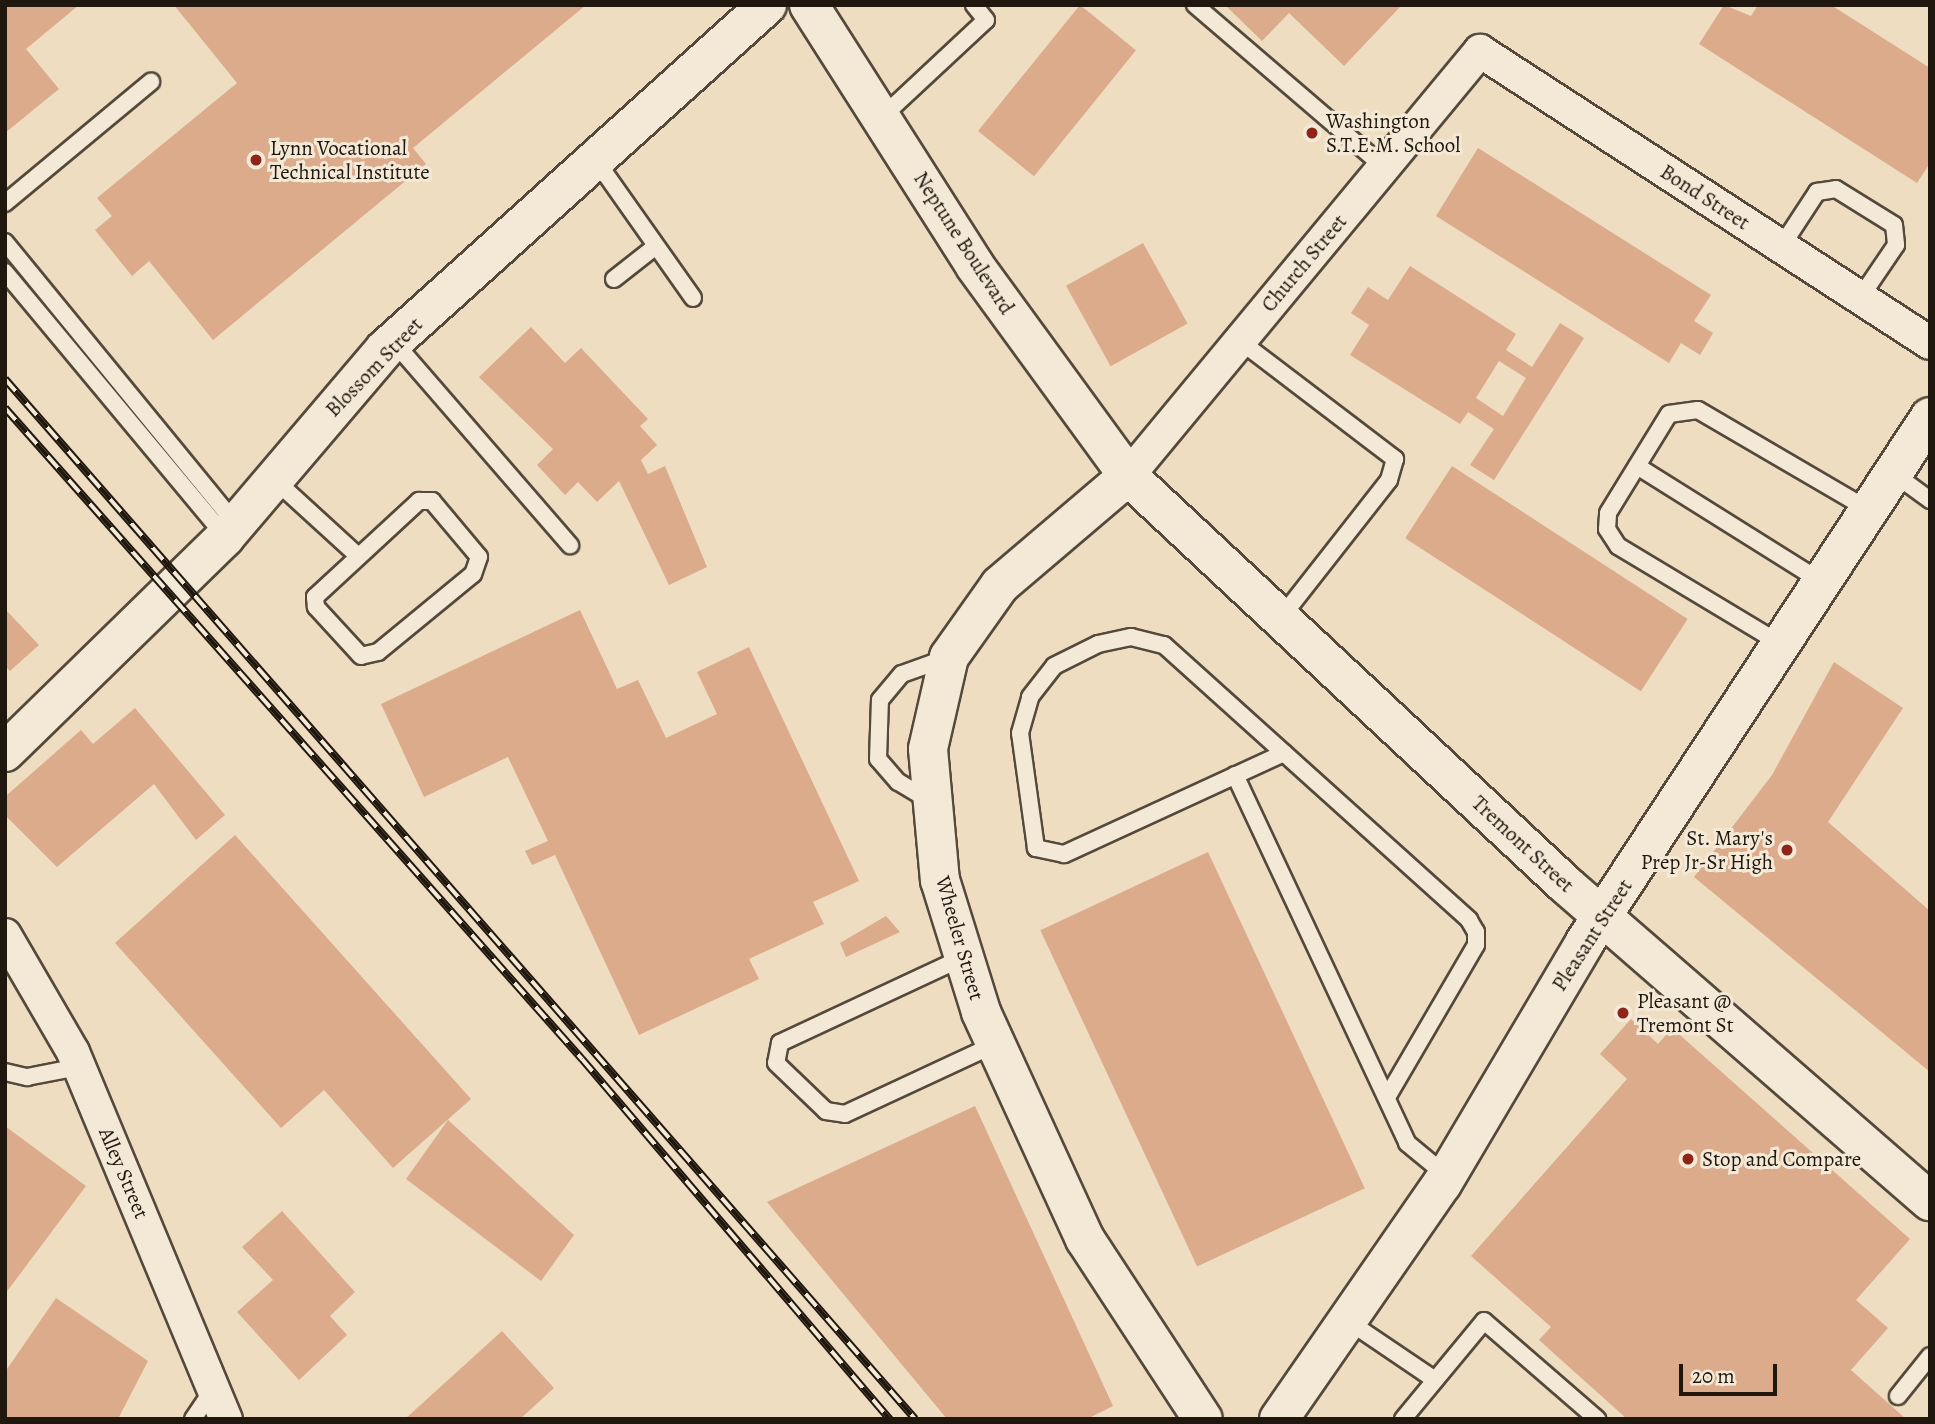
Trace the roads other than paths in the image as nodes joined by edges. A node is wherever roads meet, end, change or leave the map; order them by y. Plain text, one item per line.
1 (766, 5) edge
2 (809, 5) edge
3 (974, 5) edge
4 (1195, 5) edge
5 (1480, 51) joint
6 (151, 82) dead end
7 (882, 117) junction
8 (595, 159) junction
9 (1384, 167) junction
10 (5, 203) edge
11 (5, 242) edge
12 (656, 246) junction
13 (1781, 247) junction
14 (5, 272) edge
15 (614, 279) dead end
16 (693, 298) dead end
17 (1860, 298) junction
18 (1240, 341) junction
19 (394, 342) junction
20 (1930, 343) edge
21 (1930, 417) edge
22 (1637, 466) junction
23 (1893, 473) junction
24 (1128, 475) junction
25 (276, 481) junction
26 (1930, 500) edge
27 (1869, 510) junction
28 (231, 531) junction
29 (570, 545) dead end
30 (358, 556) junction
31 (1822, 582) junction
32 (1280, 619) junction
33 (1781, 644) junction
34 (949, 657) junction
35 (5, 752) edge
36 (1284, 753) junction
37 (1235, 775) junction
38 (933, 803) junction
39 (1604, 917) junction
40 (5, 935) edge
41 (962, 958) junction
42 (996, 1044) junction
43 (79, 1067) junction
44 (5, 1072) edge
45 (1389, 1094) junction
46 (1447, 1176) junction
47 (1930, 1201) edge
48 (1348, 1321) junction
49 (1930, 1356) edge
50 (1435, 1380) junction
51 (213, 1389) junction
52 (1898, 1396) dead end
53 (193, 1419) edge
54 (226, 1419) edge
55 (1203, 1419) edge
56 (1279, 1419) edge
57 (1403, 1419) edge
58 (1597, 1419) edge

1 - 8 main road, Blossom Street
2 - 7 main road, Neptune Boulevard
3 - 7 lane
4 - 9 lane
5 - 9 street, Church Street
5 - 13 street, Bond Street
6 - 10 lane
7 - 24 main road, Neptune Boulevard
8 - 12 lane
8 - 19 main road, Blossom Street
9 - 18 street, Church Street
11 - 28 lane
12 - 15 lane
12 - 16 lane
13 - 17 street, Bond Street
13 - 17 lane
14 - 28 lane
17 - 20 street, Bond Street
18 - 24 street, Church Street
18 - 32 lane
19 - 25 main road, Blossom Street
19 - 29 lane
21 - 23 main road, Pleasant Street
22 - 27 lane
22 - 31 lane
22 - 33 lane
23 - 26 lane
23 - 27 main road, Pleasant Street
24 - 32 main road, Tremont Street
24 - 34 main road, Wheeler Street
25 - 28 main road, Blossom Street
25 - 30 lane
27 - 31 main road, Pleasant Street
28 - 35 main road, Blossom Street
30 - 30 lane
31 - 33 main road, Pleasant Street
32 - 39 main road, Tremont Street
33 - 39 main road, Pleasant Street
34 - 38 main road, Wheeler Street
34 - 38 lane
36 - 37 lane
36 - 37 lane
36 - 45 lane
37 - 45 lane
38 - 41 main road, Wheeler Street
39 - 46 main road, Pleasant Street
39 - 47 main road, Tremont Street
40 - 43 street, Alley Street
41 - 42 main road, Wheeler Street
41 - 42 lane
42 - 55 main road, Wheeler Street
43 - 44 lane
43 - 51 street, Alley Street
45 - 46 lane
46 - 48 main road, Pleasant Street
48 - 50 lane
48 - 56 main road, Pleasant Street
49 - 52 lane
50 - 57 lane
50 - 58 lane
51 - 53 lane
51 - 54 street, Alley Street

